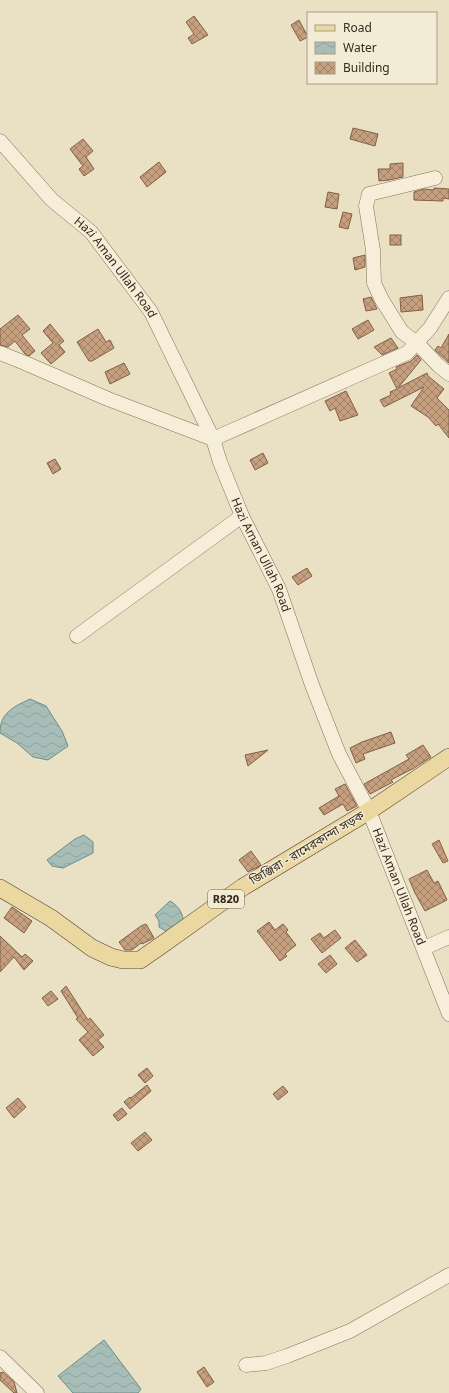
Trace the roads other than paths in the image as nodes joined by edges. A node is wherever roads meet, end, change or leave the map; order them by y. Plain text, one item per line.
1 (0, 141) edge
2 (435, 178) dead end
3 (449, 298) edge
4 (417, 343) junction
5 (0, 353) edge
6 (449, 374) edge
7 (213, 439) junction
8 (242, 516) junction
9 (77, 636) dead end
10 (449, 757) edge
11 (369, 811) junction
12 (0, 888) edge
13 (449, 937) edge
14 (424, 948) junction
15 (449, 1014) edge
16 (449, 1275) edge
17 (0, 1357) edge
18 (246, 1365) dead end
19 (37, 1393) edge

1 - 7 street, Hazi Aman Ullah Road
2 - 4 street
3 - 4 street
4 - 6 street
4 - 7 street
5 - 7 street
7 - 8 street, Hazi Aman Ullah Road
8 - 9 street
8 - 11 street, Hazi Aman Ullah Road
10 - 11 main road, জিঞ্জিরা - রামেরকান্দা সড়ক / R820
11 - 12 main road, জিঞ্জিরা - রামেরকান্দা সড়ক / R820
11 - 14 street, Hazi Aman Ullah Road
13 - 14 street
14 - 15 street, Hazi Aman Ullah Road
16 - 18 street
17 - 19 street

